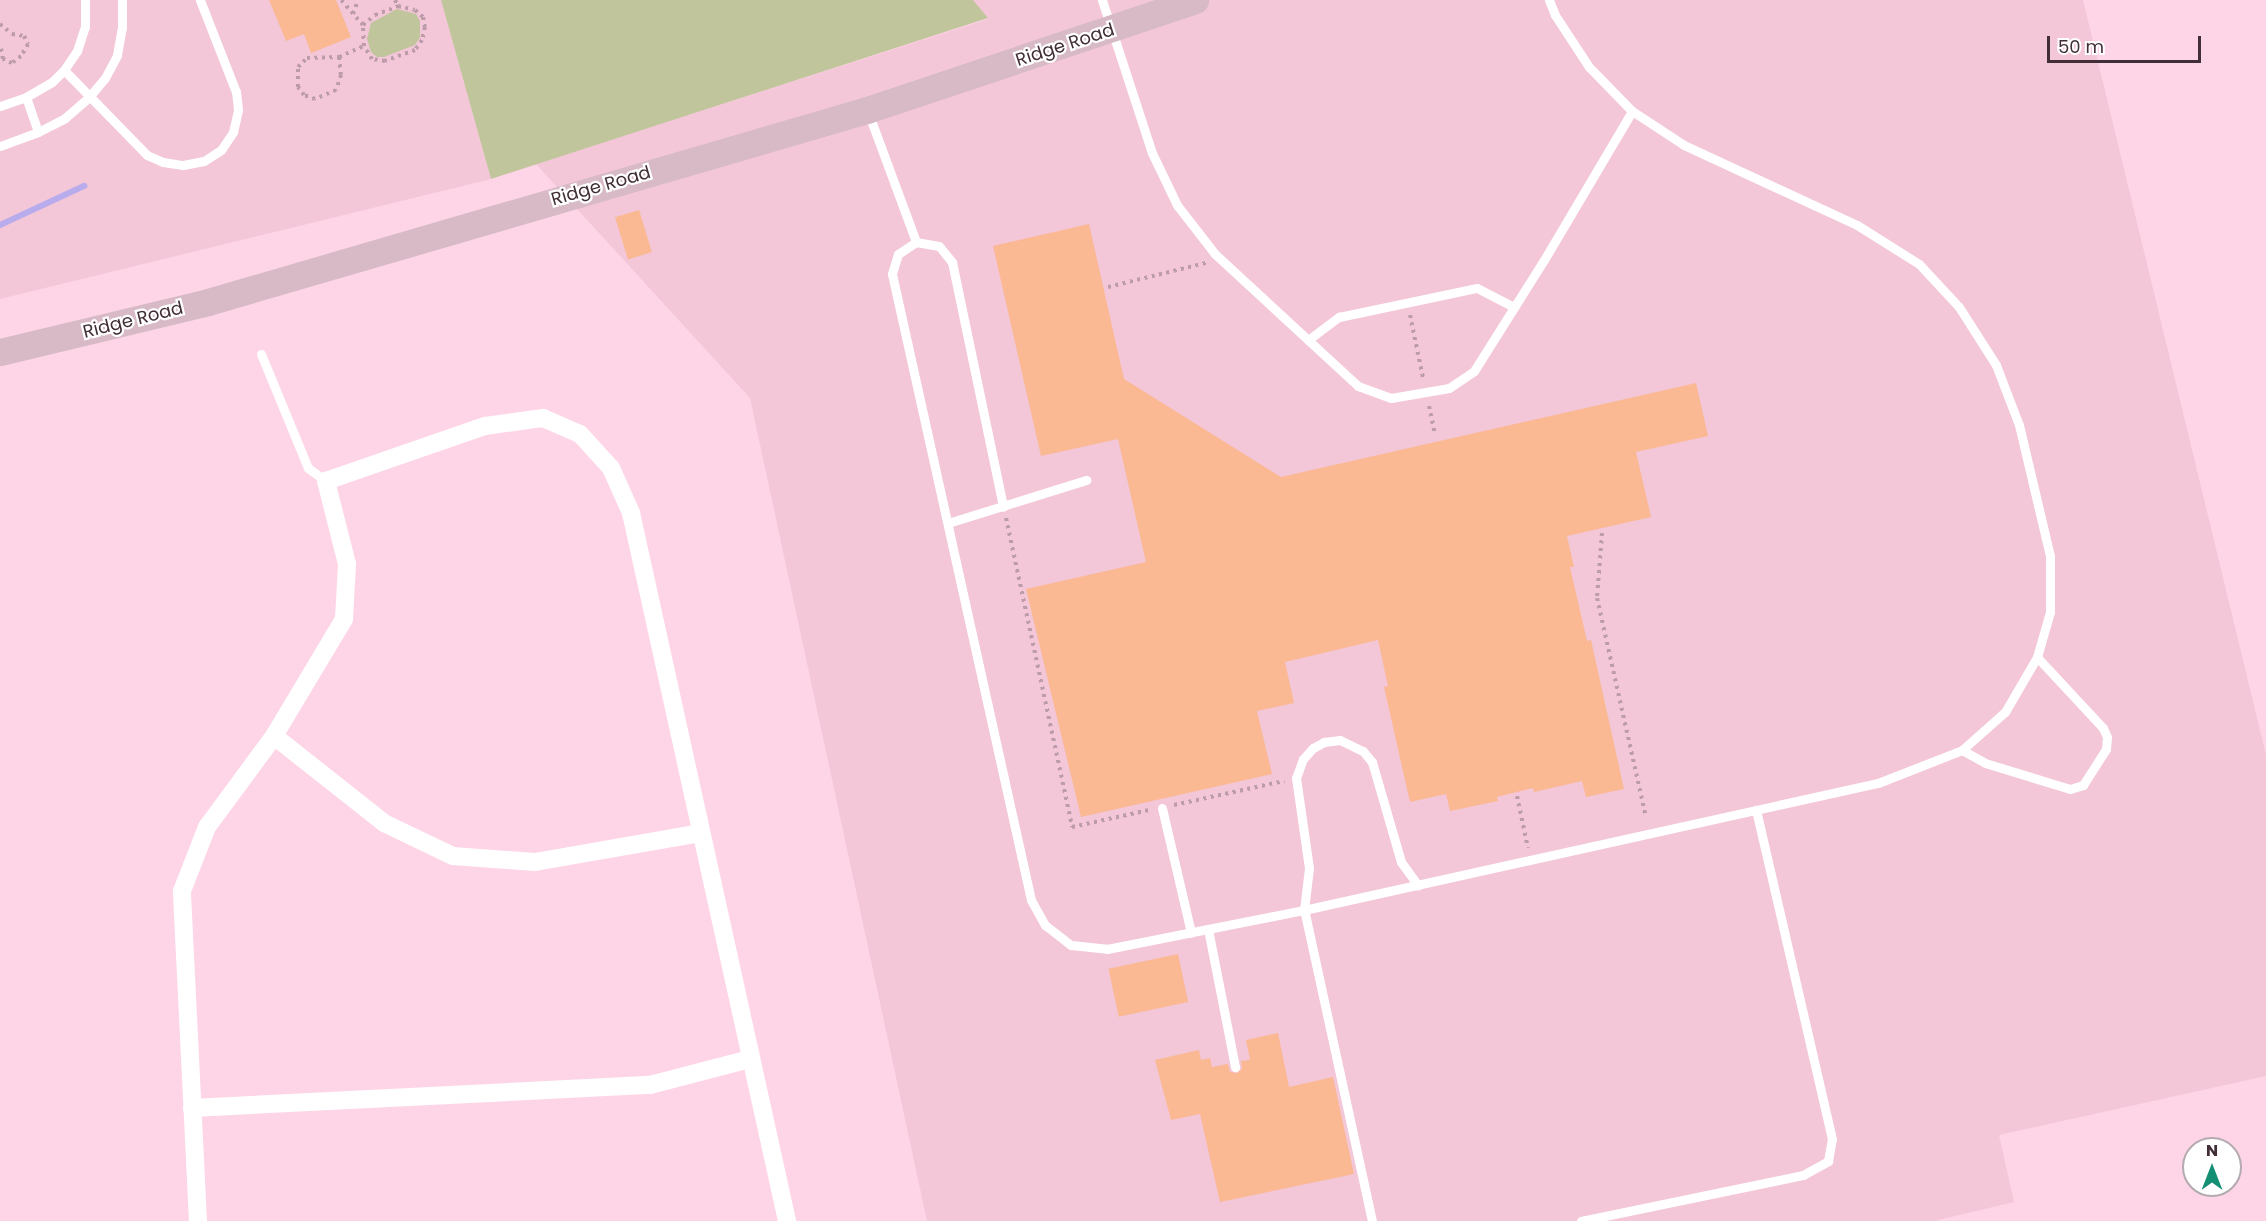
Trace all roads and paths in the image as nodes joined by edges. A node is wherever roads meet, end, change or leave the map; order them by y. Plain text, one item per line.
1 (85, 0) edge
2 (122, 0) edge
3 (201, 0) edge
4 (340, 0) edge
5 (358, 0) edge
6 (396, 0) edge
7 (1102, 0) edge
8 (1195, 0) edge
9 (1549, 0) edge
10 (398, 6) junction
11 (353, 14) junction
12 (0, 24) edge
13 (363, 25) junction
14 (1112, 29) junction
15 (0, 44) edge
16 (364, 46) junction
17 (339, 57) junction
18 (64, 70) junction
19 (26, 97) junction
20 (89, 97) junction
21 (0, 106) edge
22 (867, 110) junction
23 (1632, 111) junction
24 (38, 132) junction
25 (0, 146) edge
26 (916, 242) junction
27 (1215, 254) junction
28 (1108, 287) dead end
29 (1407, 303) junction
30 (1514, 307) junction
31 (1308, 340) junction
32 (0, 352) edge
33 (261, 354) dead end
34 (1426, 392) junction
35 (1435, 434) dead end
36 (1086, 480) dead end
37 (326, 481) junction
38 (1003, 507) junction
39 (948, 523) junction
40 (1602, 533) dead end
41 (2037, 657) junction
42 (274, 736) junction
43 (1962, 750) junction
44 (1296, 778) junction
45 (1518, 796) dead end
46 (1162, 808) junction
47 (1756, 810) junction
48 (1646, 817) dead end
49 (700, 833) junction
50 (1531, 860) junction
51 (1418, 885) junction
52 (1304, 910) junction
53 (1208, 929) junction
54 (1191, 933) junction
55 (750, 1059) junction
56 (1234, 1067) dead end
57 (192, 1108) junction
58 (198, 1221) edge
59 (787, 1221) edge
60 (1372, 1221) edge
61 (1581, 1221) edge

1 - 18 lane
2 - 20 lane
3 - 20 lane
4 - 11 path
5 - 11 path
6 - 10 path
7 - 14 lane
8 - 14 street, Ridge Road
9 - 23 lane
10 - 13 path
10 - 16 path
11 - 13 path
12 - 15 path
13 - 16 path
14 - 22 street, Ridge Road
14 - 27 lane
16 - 17 path
17 - 17 path
18 - 19 lane
18 - 20 lane
19 - 21 lane
19 - 24 lane
20 - 24 lane
22 - 26 lane
22 - 32 street, Ridge Road
23 - 30 lane
23 - 41 lane
24 - 25 lane
26 - 38 lane
26 - 39 lane
27 - 28 path
27 - 31 lane
29 - 30 lane
29 - 31 lane
29 - 34 path
30 - 34 lane
31 - 34 lane
33 - 37 lane
34 - 35 path
36 - 38 lane
37 - 42 street
37 - 49 street
38 - 39 lane
38 - 46 path
39 - 54 lane
40 - 48 path
41 - 43 lane
41 - 43 lane
42 - 49 street
42 - 57 street
43 - 47 lane
44 - 46 path
44 - 51 lane
44 - 52 lane
45 - 50 path
46 - 54 lane
47 - 50 lane
47 - 61 lane
49 - 55 street
50 - 51 lane
51 - 52 lane
52 - 53 lane
52 - 60 lane
53 - 54 lane
53 - 56 lane
55 - 57 street
55 - 59 street
57 - 58 street

